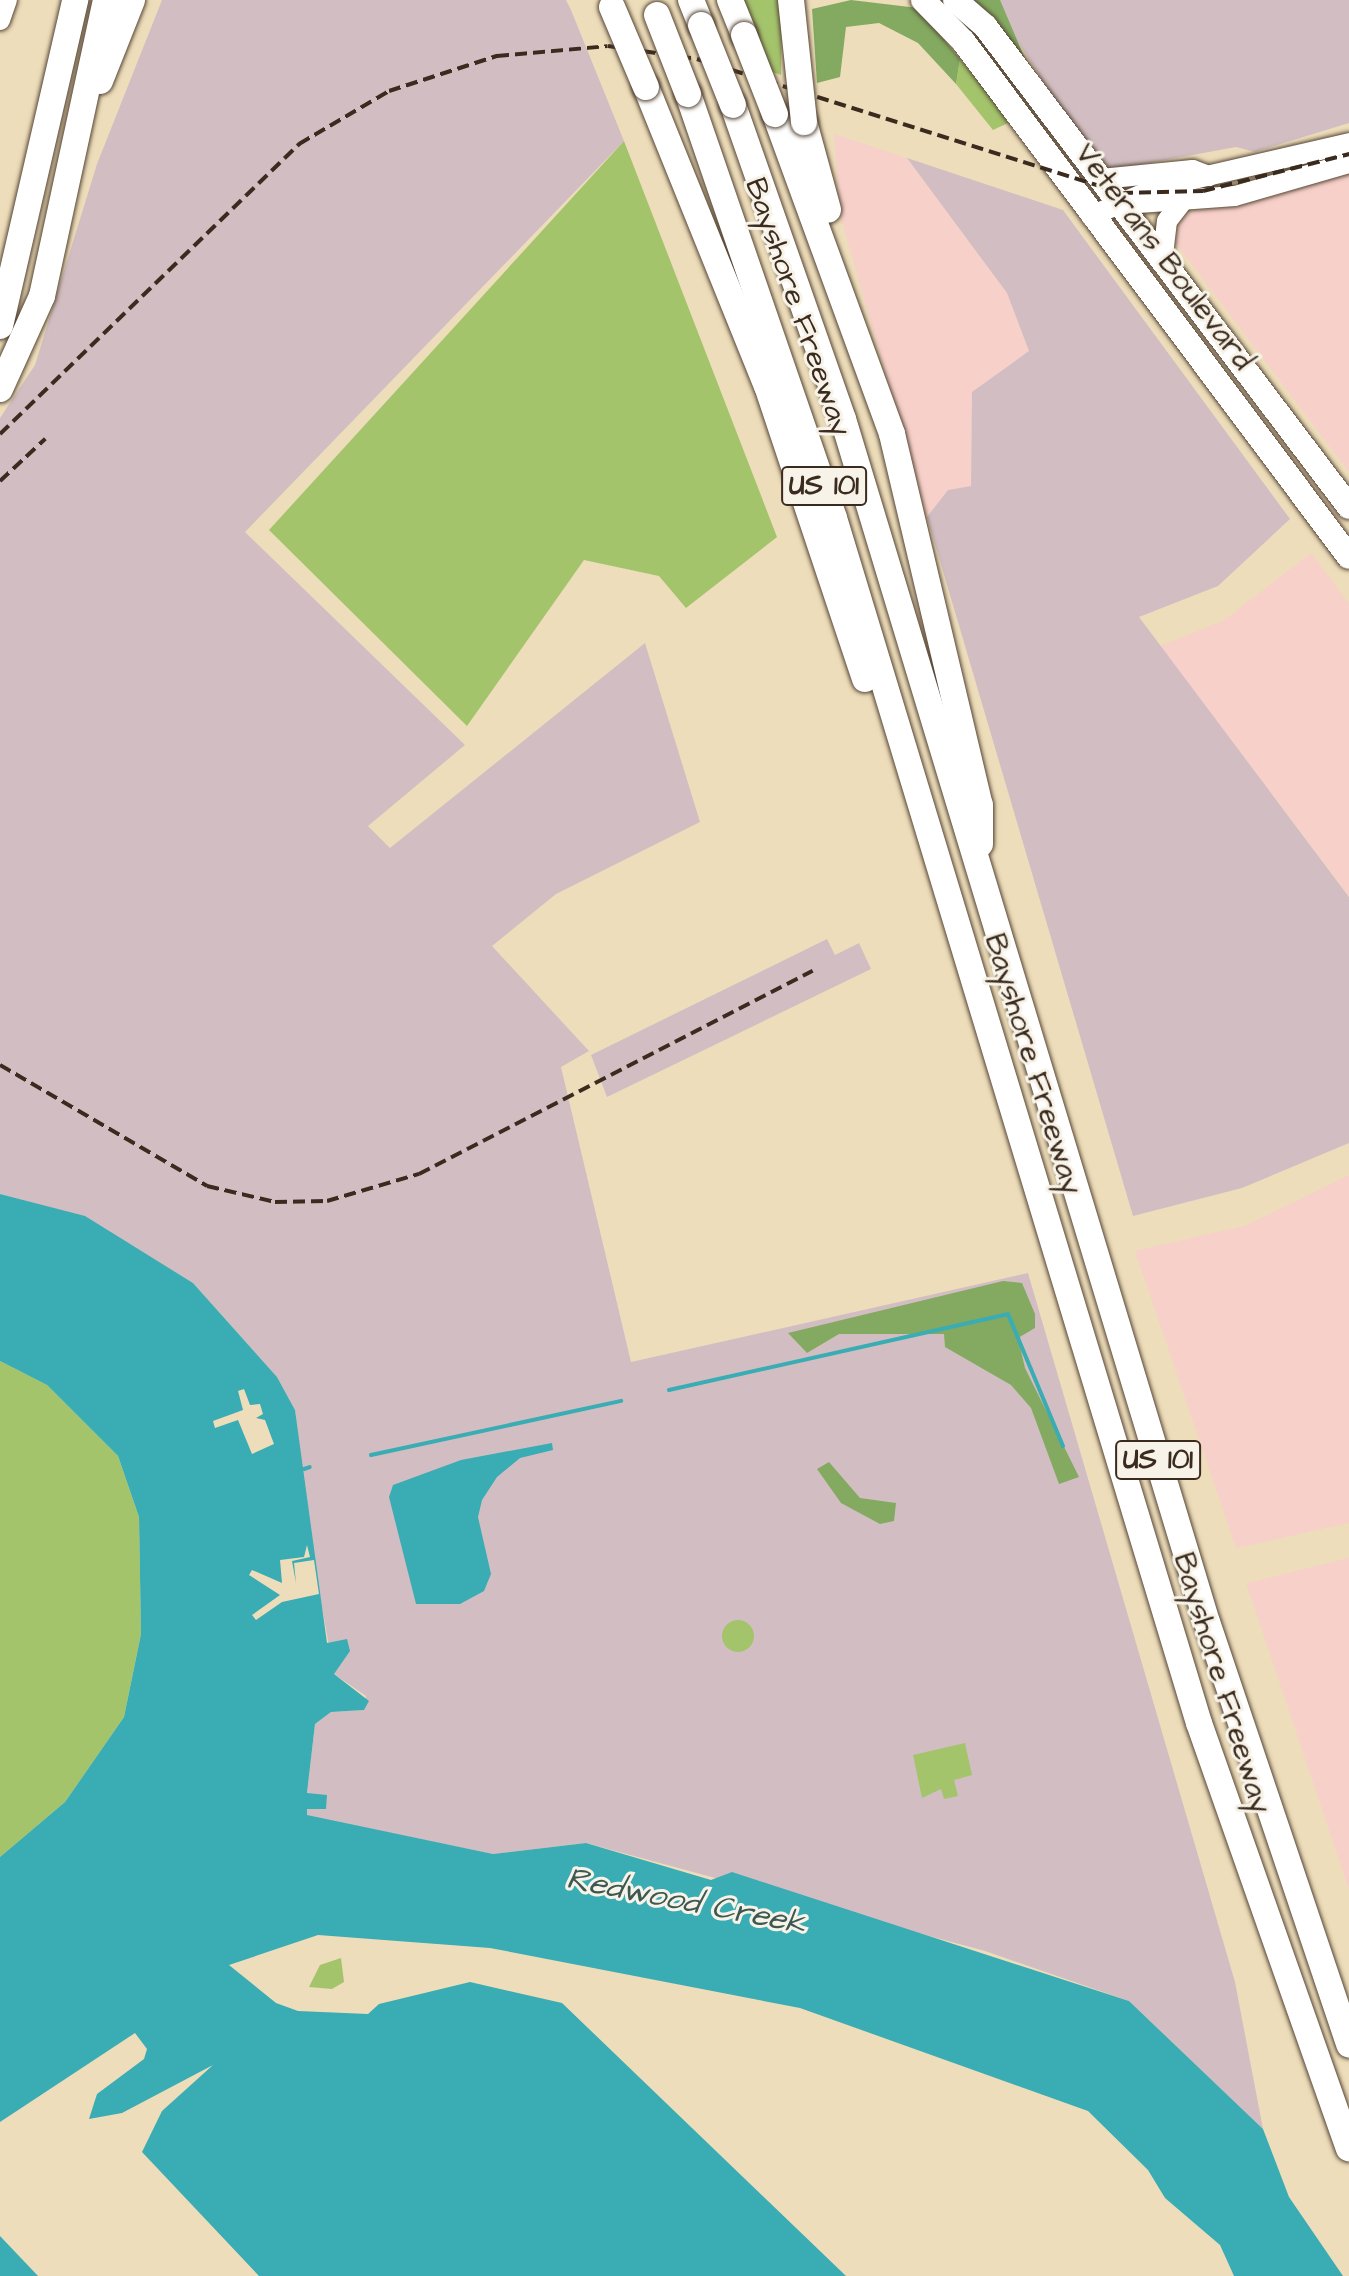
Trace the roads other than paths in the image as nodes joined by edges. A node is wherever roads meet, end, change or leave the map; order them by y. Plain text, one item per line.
1 (7, 0) edge
2 (62, 0) edge
3 (75, 0) edge
4 (106, 0) edge
5 (132, 0) edge
6 (691, 0) edge
7 (730, 0) edge
8 (791, 0) edge
9 (923, 0) edge
10 (955, 0) edge
11 (605, 3) edge
12 (654, 8) edge
13 (0, 20) edge
14 (50, 106) junction
15 (1349, 143) edge
16 (1349, 163) edge
17 (1209, 176) junction
18 (1101, 179) junction
19 (60, 198) junction
20 (1181, 203) junction
21 (1117, 205) junction
22 (1091, 216) junction
23 (1162, 263) junction
24 (0, 326) edge
25 (862, 341) junction
26 (0, 389) edge
27 (1349, 507) edge
28 (1349, 557) edge
29 (979, 872) junction
30 (945, 882) junction
31 (1349, 2045) edge
32 (1349, 2148) edge

1 - 13 street
2 - 14 highway
3 - 14 highway
4 - 19 highway
5 - 19 highway
6 - 29 highway, Bayshore Freeway / US 101, bridge
7 - 25 highway, bridge
8 - 25 highway, bridge
9 - 22 main road, Veterans Boulevard
10 - 18 main road, Veterans Boulevard
11 - 30 highway, bridge
12 - 30 highway, Bayshore Freeway / US 101, bridge
14 - 24 highway
15 - 17 street
16 - 20 street
17 - 18 street
17 - 21 street
18 - 21 main road, Veterans Boulevard
19 - 26 highway
20 - 21 street
20 - 23 street
21 - 22 street
21 - 23 main road, Veterans Boulevard
22 - 28 main road, Veterans Boulevard
23 - 27 main road, Veterans Boulevard
25 - 29 highway
29 - 31 highway, Bayshore Freeway / US 101
30 - 32 highway, Bayshore Freeway / US 101

